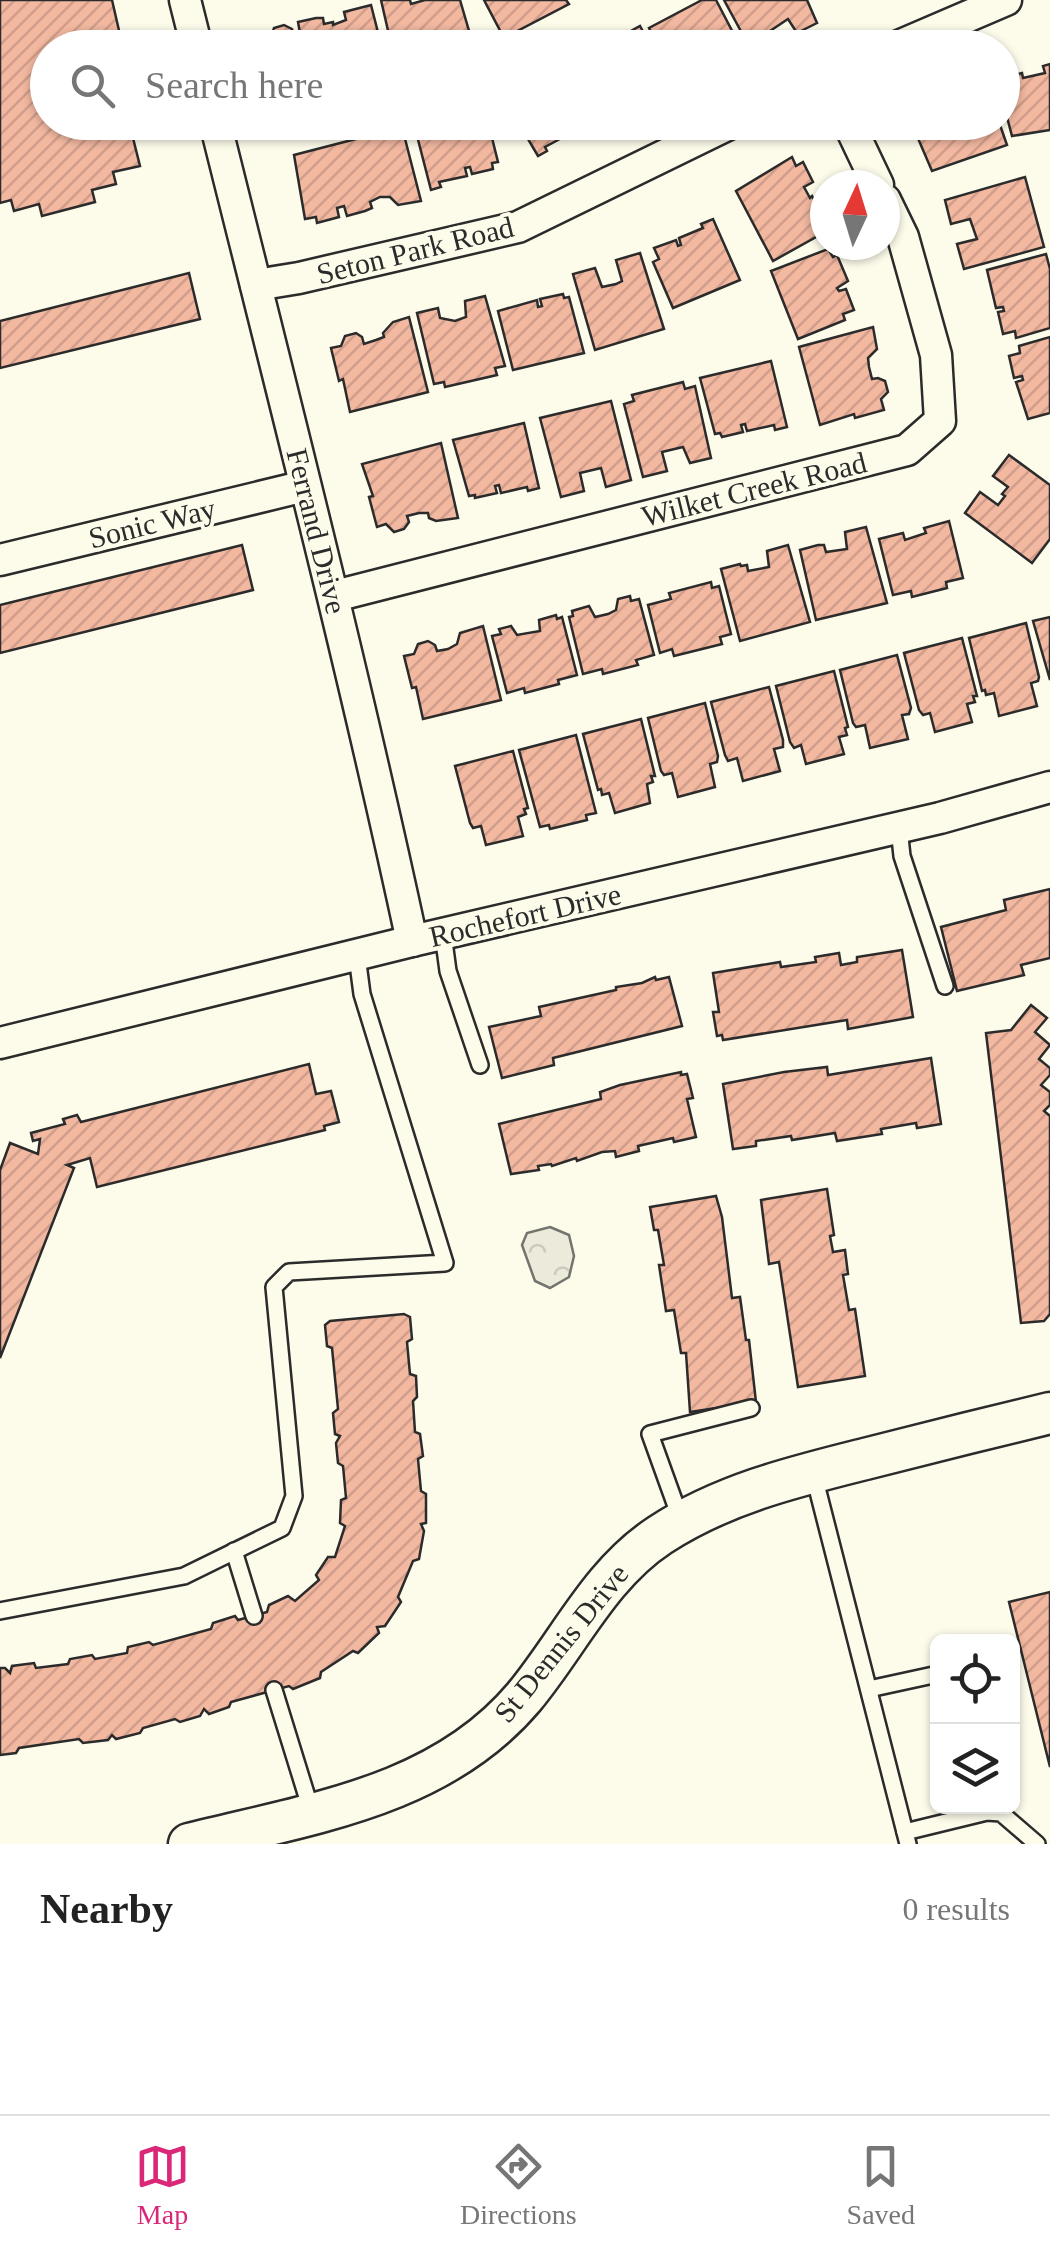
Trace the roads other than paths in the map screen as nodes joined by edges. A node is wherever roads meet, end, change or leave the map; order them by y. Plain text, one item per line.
1 (185, 0) edge
2 (1006, 0) edge
3 (192, 30) edge
4 (936, 30) edge
5 (220, 140) edge
6 (696, 140) edge
7 (857, 140) edge
8 (871, 170) edge
9 (900, 233) edge
10 (256, 284) junction
11 (305, 486) junction
12 (0, 560) edge
13 (335, 596) junction
14 (1050, 787) edge
15 (899, 828) junction
16 (443, 934) junction
17 (412, 942) junction
18 (357, 956) junction
19 (946, 986) dead end
20 (0, 1043) edge
21 (480, 1065) dead end
22 (751, 1408) dead end
23 (1050, 1413) edge
24 (814, 1472) junction
25 (682, 1521) junction
26 (234, 1551) junction
27 (0, 1611) edge
28 (254, 1616) dead end
29 (930, 1676) edge
30 (868, 1689) junction
31 (274, 1690) dead end
32 (312, 1813) junction
33 (906, 1838) edge
34 (189, 1844) edge
35 (1037, 1844) edge

1 - 3 street
2 - 4 street
5 - 10 street, Ferrand Drive
6 - 10 street, Seton Park Road
7 - 8 street
9 - 13 street, Wilket Creek Road
10 - 11 street, Ferrand Drive
11 - 12 street, Sonic Way
11 - 13 street, Ferrand Drive
13 - 17 street, Ferrand Drive
14 - 15 street, Rochefort Drive
15 - 16 street, Rochefort Drive
15 - 19 lane
16 - 17 street, Rochefort Drive
16 - 21 lane
17 - 18 street, Rochefort Drive
18 - 20 street, Rochefort Drive
18 - 26 lane
22 - 25 lane
23 - 24 street, St Dennis Drive
24 - 25 street, St Dennis Drive
24 - 30 lane
25 - 32 street, St Dennis Drive
26 - 27 lane
26 - 28 lane
29 - 30 lane
30 - 33 lane
31 - 32 lane
32 - 34 street, St Dennis Drive
33 - 35 lane

